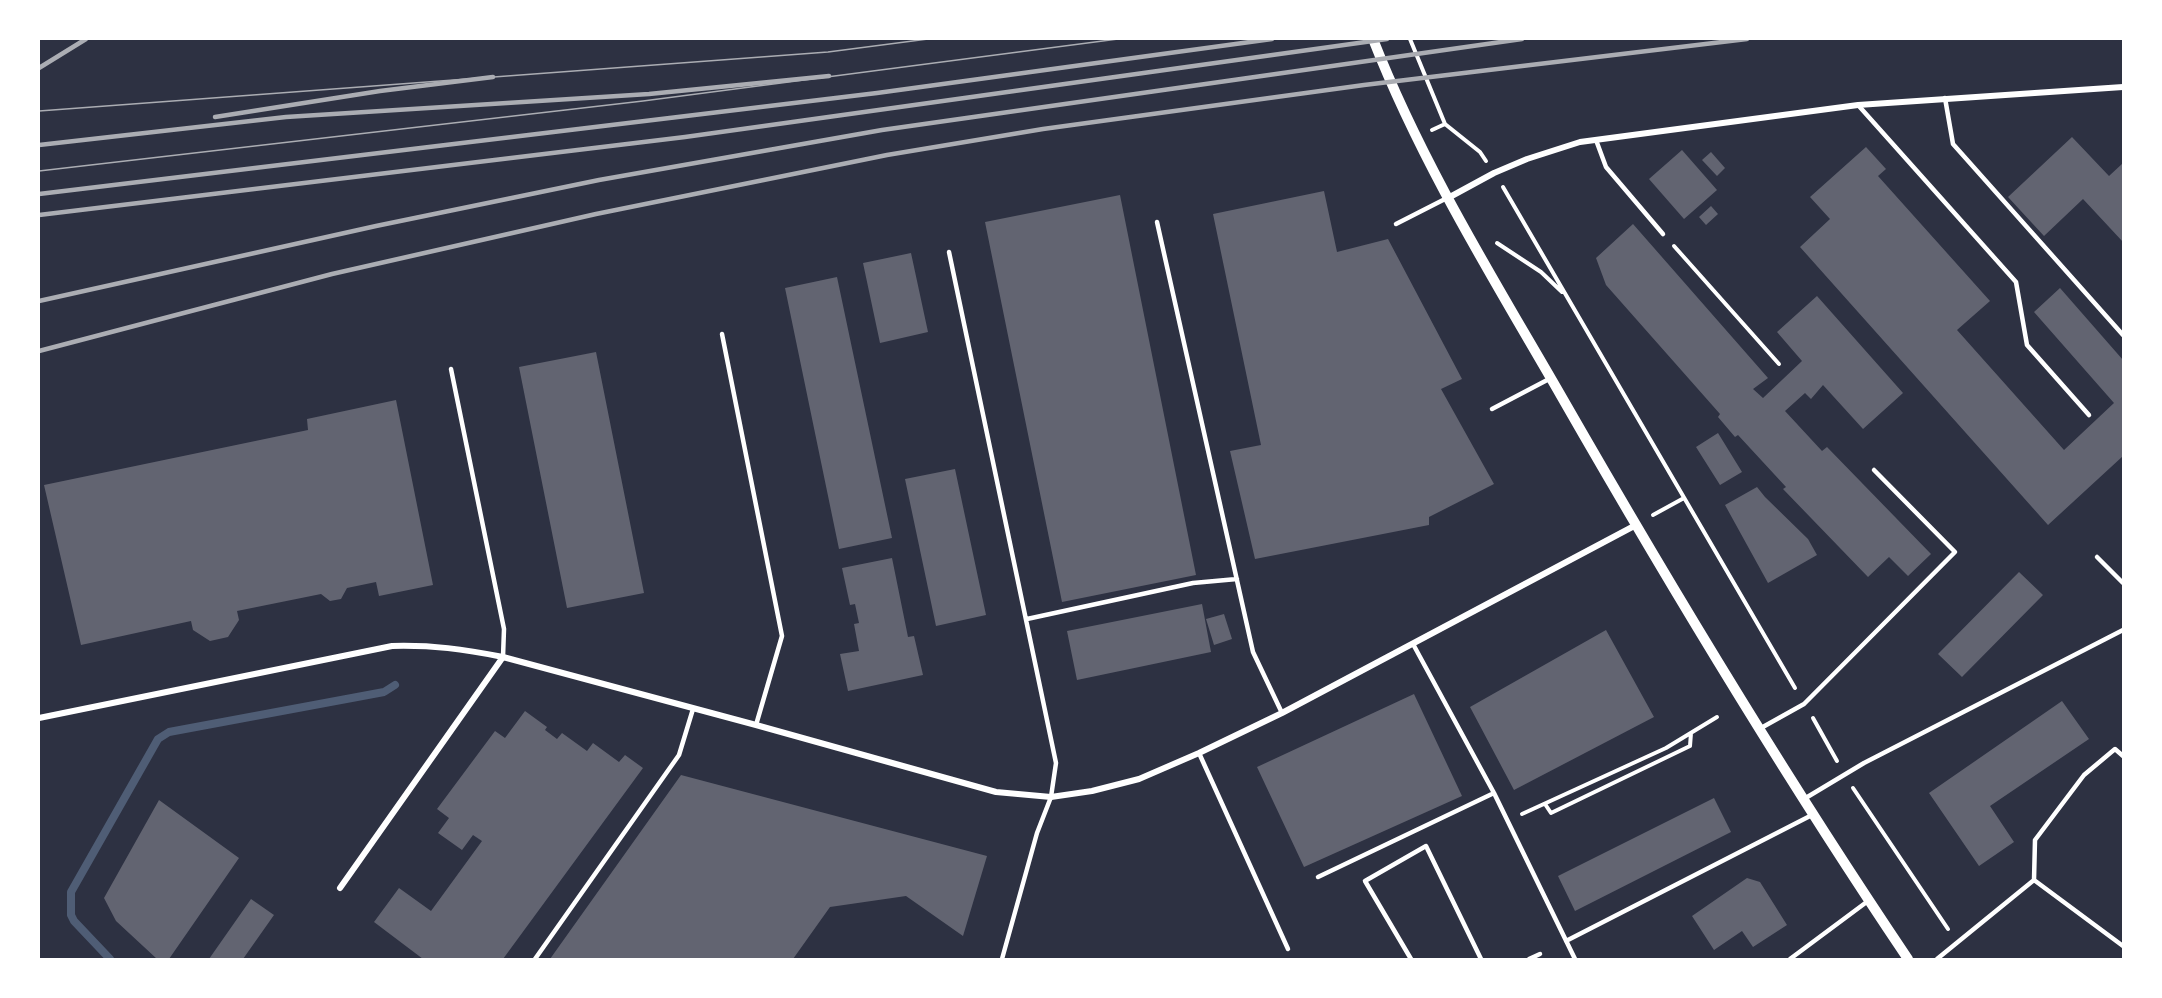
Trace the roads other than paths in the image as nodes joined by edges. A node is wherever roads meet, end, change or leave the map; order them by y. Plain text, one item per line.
1 (1373, 39) edge
2 (2123, 87) edge
3 (1945, 98) junction
4 (1858, 105) junction
5 (1596, 140) junction
6 (1448, 198) junction
7 (1157, 222) dead end
8 (1396, 224) dead end
9 (1663, 234) road end
10 (949, 252) dead end
11 (722, 334) dead end
12 (2123, 335) edge
13 (451, 369) dead end
14 (1551, 378) junction
15 (1492, 409) dead end
16 (2089, 415) dead end
17 (1874, 470) dead end
18 (1636, 525) junction
19 (2097, 557) dead end
20 (1237, 579) junction
21 (2123, 583) edge
22 (1027, 618) junction
23 (2123, 630) edge
24 (1413, 644) junction
25 (503, 657) junction
26 (693, 709) junction
27 (1282, 712) junction
28 (39, 718) edge
29 (756, 725) junction
30 (1759, 730) junction
31 (1199, 753) junction
32 (2123, 756) edge
33 (1494, 793) junction
34 (1051, 797) junction
35 (1802, 801) junction
36 (1812, 815) junction
37 (1318, 877) dead end
38 (2034, 880) junction
39 (340, 888) dead end
40 (1868, 901) junction
41 (1566, 941) junction
42 (2123, 946) edge
43 (1288, 949) dead end
44 (1540, 954) dead end
45 (535, 959) edge
46 (1002, 959) edge
47 (1411, 959) edge
48 (1481, 959) edge
49 (1529, 959) edge
50 (1575, 959) edge
51 (1790, 959) edge
52 (1908, 959) edge
53 (1937, 959) edge

1 - 6 street
2 - 3 street
3 - 4 street
3 - 12 lane
4 - 5 street
4 - 16 lane
5 - 6 street
5 - 9 lane
6 - 8 lane
6 - 14 street
7 - 20 lane
10 - 22 lane
11 - 29 lane
13 - 25 lane
14 - 15 lane
14 - 18 street
17 - 30 lane
18 - 24 street
18 - 30 street
19 - 21 lane
20 - 22 lane
20 - 27 lane
22 - 34 lane
23 - 35 lane
24 - 27 street
24 - 33 lane
25 - 26 street
25 - 28 street
25 - 39 street
26 - 29 street
26 - 45 lane
27 - 31 street
29 - 34 street
30 - 35 street
31 - 34 street
31 - 43 lane
32 - 38 lane
33 - 37 lane
33 - 41 lane
34 - 46 lane
35 - 36 street
36 - 40 street
36 - 41 lane
38 - 42 lane
38 - 53 lane
40 - 51 lane
40 - 52 street
41 - 50 lane
44 - 49 lane
47 - 48 lane

